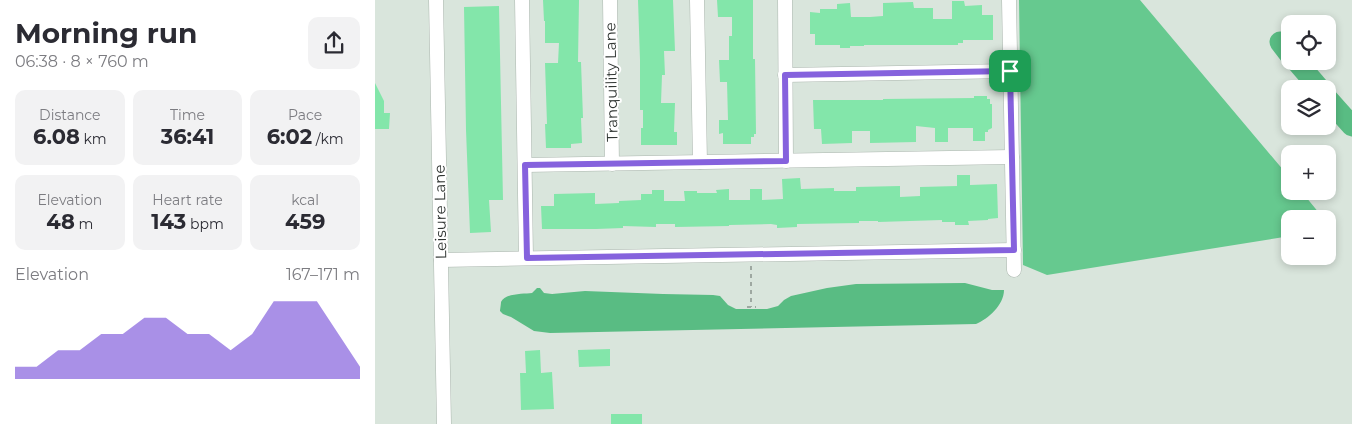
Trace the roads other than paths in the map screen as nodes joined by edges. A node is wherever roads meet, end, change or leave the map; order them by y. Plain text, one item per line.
1 (436, 0) edge
2 (522, 0) edge
3 (609, 0) edge
4 (697, 0) edge
5 (785, 0) edge
6 (1009, 0) edge
7 (1010, 71) junction
8 (785, 75) junction
9 (1012, 157) junction
10 (786, 161) junction
11 (701, 162) junction
12 (613, 164) junction
13 (525, 165) junction
14 (1014, 250) junction
15 (527, 258) junction
16 (441, 260) junction
17 (1014, 270) dead end
18 (444, 424) edge

1 - 16 street, Leisure Lane
2 - 13 street
3 - 12 street, Tranquility Lane
4 - 11 street
5 - 8 street
6 - 7 street
7 - 8 street
7 - 9 street
8 - 10 street
9 - 10 street
9 - 14 street
10 - 11 street
11 - 12 street
12 - 13 street
13 - 15 street
14 - 15 street
14 - 17 street
15 - 16 street
16 - 18 street, Leisure Lane

